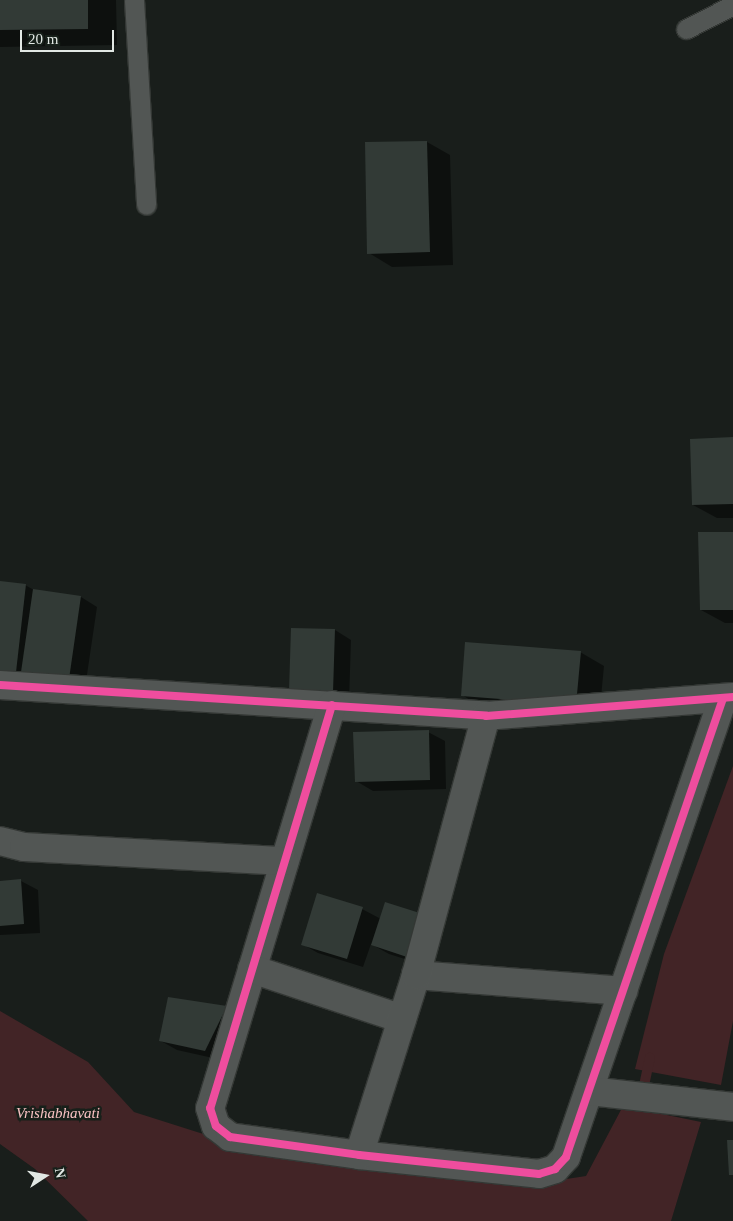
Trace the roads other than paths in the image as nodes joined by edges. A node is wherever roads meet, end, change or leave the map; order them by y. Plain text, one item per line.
1 (134, 0) edge
2 (733, 5) edge
3 (686, 29) dead end
4 (146, 205) dead end
5 (0, 685) edge
6 (728, 698) edge
7 (332, 705) junction
8 (486, 716) junction
9 (0, 842) edge
10 (285, 861) junction
11 (252, 969) junction
12 (416, 976) junction
13 (623, 991) junction
14 (402, 1019) junction
15 (589, 1091) junction
16 (733, 1107) edge
17 (360, 1155) junction

1 - 4 lane
2 - 3 lane
5 - 7 street
6 - 8 street
6 - 13 street
7 - 8 street
7 - 10 street
8 - 12 street
9 - 10 street
10 - 11 street
11 - 14 street
11 - 17 street
12 - 13 street
12 - 14 street
13 - 15 street
14 - 17 street
15 - 16 street
15 - 17 street

